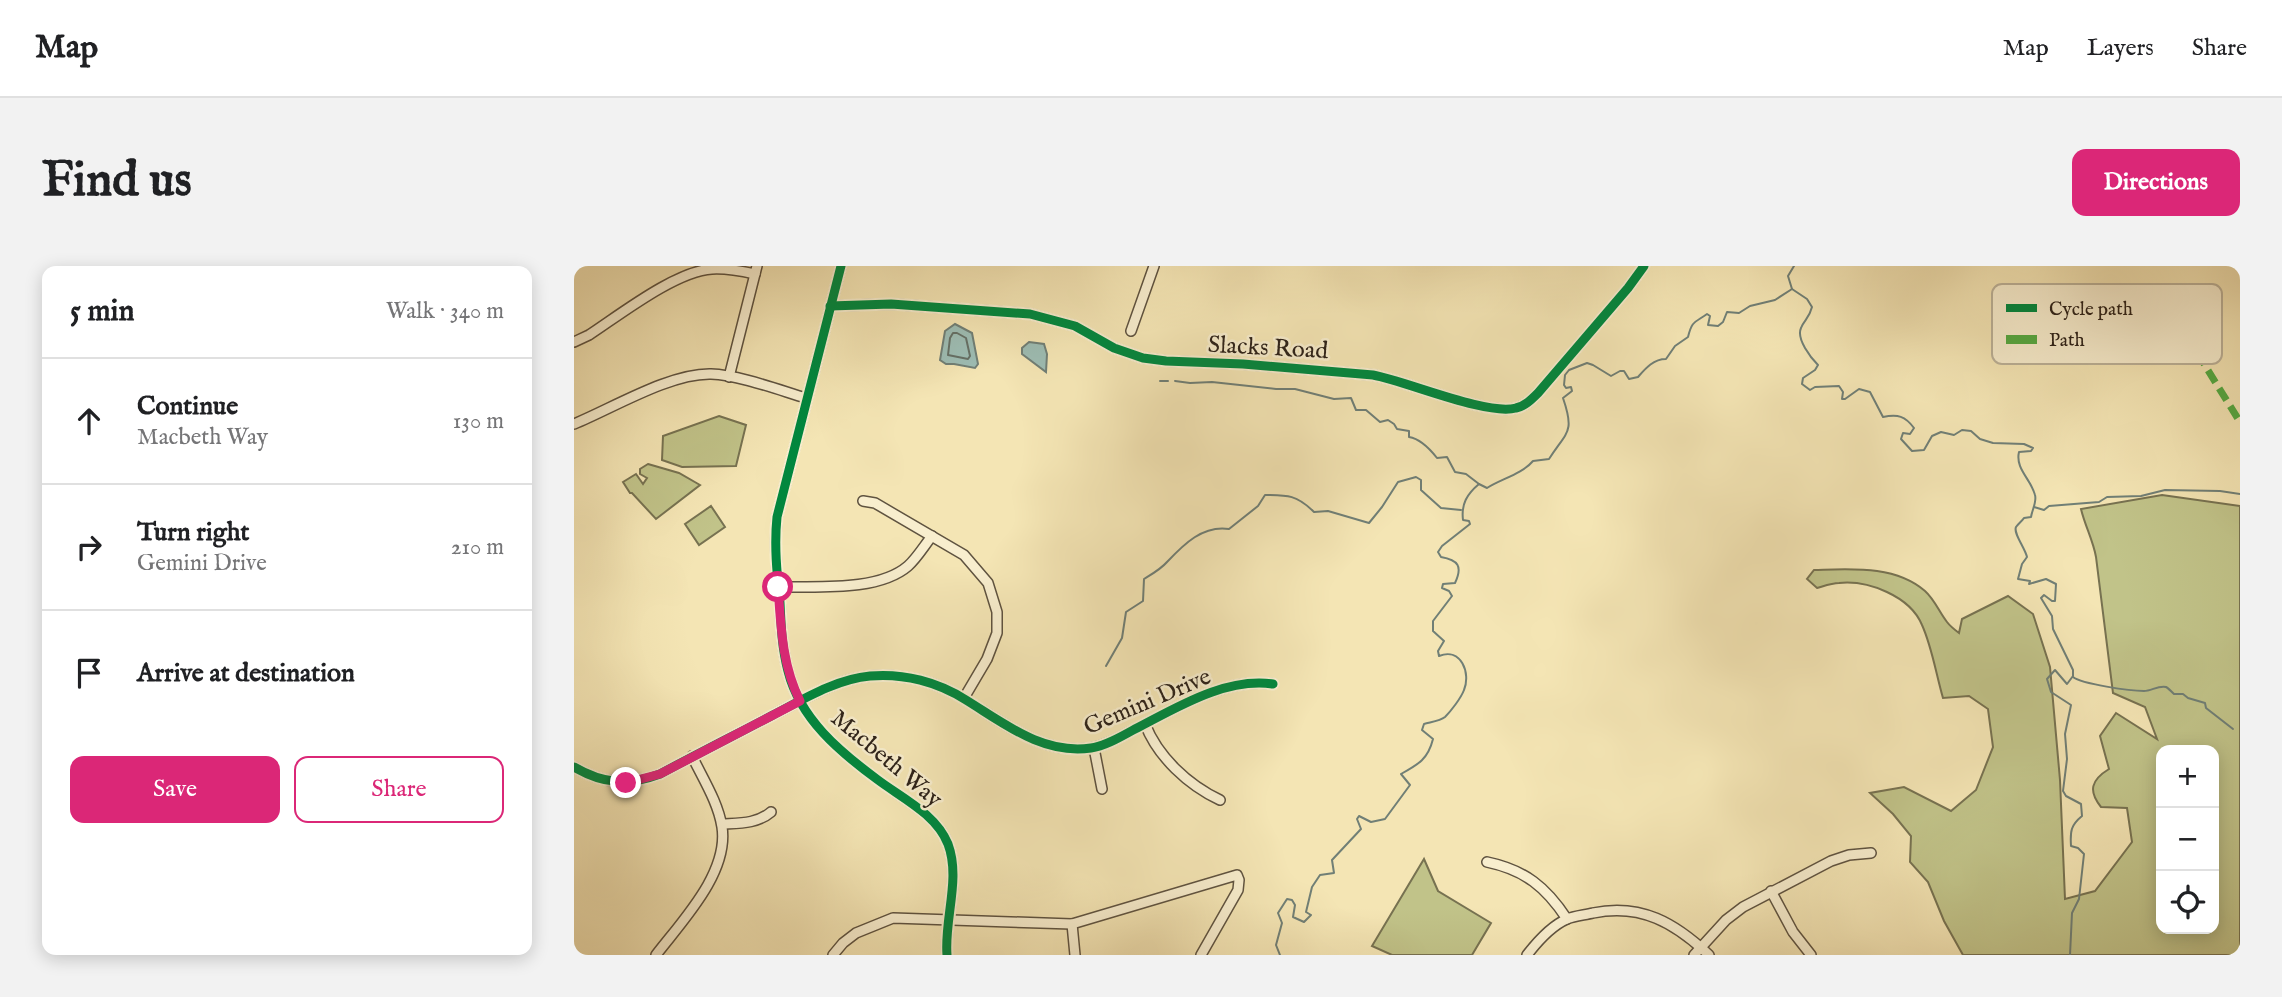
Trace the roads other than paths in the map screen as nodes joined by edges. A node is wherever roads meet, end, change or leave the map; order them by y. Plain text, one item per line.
1 (841, 266) edge
2 (1154, 266) edge
3 (1644, 266) edge
4 (756, 270) edge
5 (830, 306) junction
6 (1131, 331) dead end
7 (574, 342) edge
8 (729, 377) junction
9 (806, 398) junction
10 (574, 424) edge
11 (863, 501) dead end
12 (932, 536) junction
13 (778, 587) junction
14 (1273, 684) dead end
15 (964, 698) junction
16 (800, 701) junction
17 (1144, 724) junction
18 (1094, 748) junction
19 (692, 757) junction
20 (574, 767) edge
21 (1102, 789) dead end
22 (1220, 800) dead end
23 (771, 812) dead end
24 (722, 824) junction
25 (1871, 853) dead end
26 (1487, 862) dead end
27 (1771, 891) junction
28 (1567, 919) junction
29 (949, 920) junction
30 (1072, 924) junction
31 (1698, 951) edge
32 (656, 955) edge
33 (833, 955) edge
34 (947, 955) edge
35 (1075, 955) edge
36 (1201, 955) edge
37 (1527, 955) edge
38 (1709, 955) edge
39 (1811, 955) edge

1 - 5 street, Macbeth Way
2 - 6 street
3 - 5 street, Slacks Road
4 - 7 street
4 - 8 street
5 - 9 street, Macbeth Way
8 - 9 street
8 - 10 street
9 - 13 street, Macbeth Way
11 - 12 street
12 - 13 street
12 - 15 street
13 - 16 street, Macbeth Way
14 - 17 street, Gemini Drive
15 - 16 street, Gemini Drive
15 - 18 street, Gemini Drive
16 - 19 street, Gemini Drive
16 - 29 street, Macbeth Way
17 - 18 street, Gemini Drive
17 - 22 street
18 - 21 street
19 - 20 street, Gemini Drive
19 - 24 street
23 - 24 street
24 - 32 street
25 - 27 street
26 - 28 street
27 - 31 street
27 - 39 street
28 - 31 street
28 - 37 street
29 - 30 street
29 - 33 street
29 - 34 street, Macbeth Way
30 - 35 street
30 - 36 street
31 - 38 street

